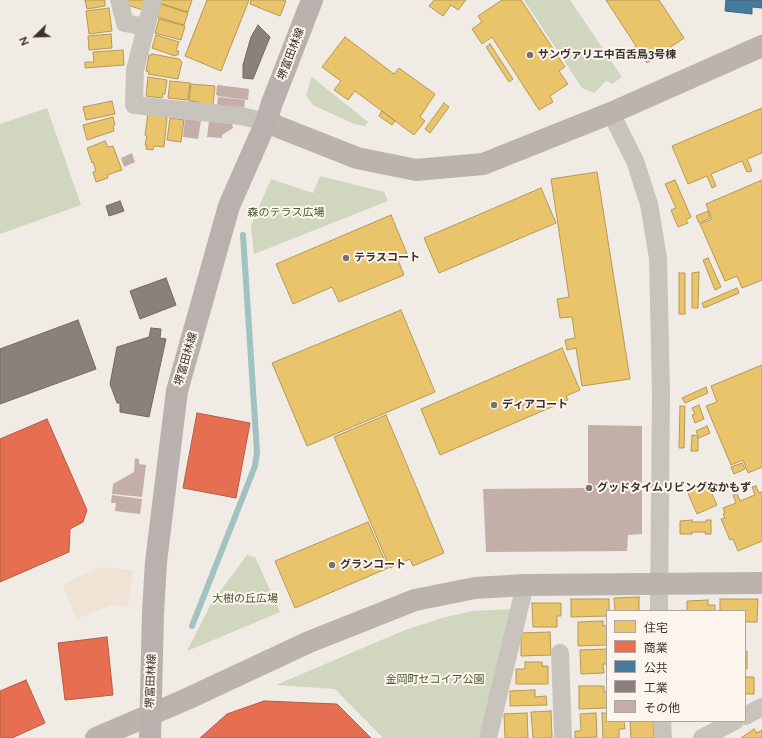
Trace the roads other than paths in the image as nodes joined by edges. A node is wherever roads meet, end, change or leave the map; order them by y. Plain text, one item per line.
1 (119, 0) edge
2 (153, 0) edge
3 (312, 0) edge
4 (146, 27) junction
5 (762, 46) edge
6 (611, 113) junction
7 (266, 122) junction
8 (762, 583) edge
9 (525, 585) junction
10 (660, 585) junction
11 (660, 610) edge
12 (560, 653) dead end
13 (762, 707) edge
14 (150, 715) junction
15 (746, 715) edge
16 (662, 722) edge
17 (733, 722) edge
18 (96, 738) edge
19 (150, 738) edge
20 (488, 738) edge
21 (563, 738) edge
22 (663, 738) edge
23 (702, 738) edge

1 - 4 street
2 - 4 street
3 - 7 main road, 堺富田林線
4 - 7 street
5 - 6 street
6 - 7 street
6 - 10 street
7 - 14 main road, 堺富田林線
8 - 10 street
9 - 10 street
9 - 14 street
9 - 20 street
10 - 11 street
12 - 21 street
13 - 15 street
14 - 18 street
14 - 19 main road, 堺富田林線
16 - 22 street
17 - 23 street

